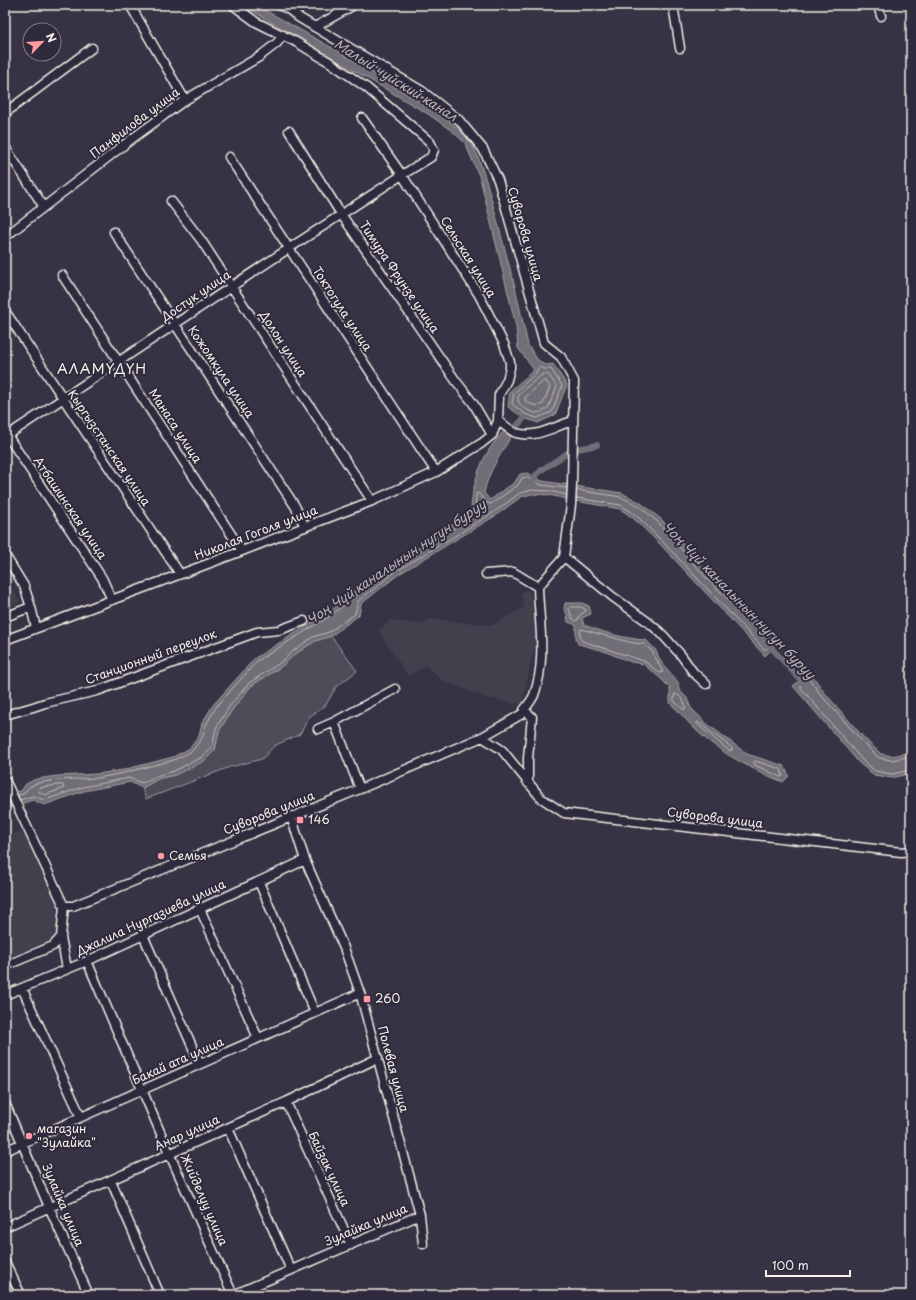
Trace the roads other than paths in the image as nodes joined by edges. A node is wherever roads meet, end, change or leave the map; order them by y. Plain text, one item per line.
1 (130, 5) edge
2 (233, 5) edge
3 (278, 5) edge
4 (354, 5) edge
5 (673, 5) edge
6 (878, 5) edge
7 (288, 7) edge
8 (880, 16) dead end
9 (315, 27) junction
10 (283, 35) junction
11 (92, 48) dead end
12 (680, 48) dead end
13 (186, 100) junction
14 (5, 113) edge
15 (362, 118) dead end
16 (289, 132) dead end
17 (5, 147) edge
18 (229, 158) dead end
19 (402, 175) junction
20 (171, 201) dead end
21 (44, 207) junction
22 (341, 214) junction
23 (114, 232) dead end
24 (5, 237) edge
25 (288, 249) junction
26 (62, 274) dead end
27 (231, 287) junction
28 (7, 314) dead end
29 (175, 324) junction
30 (119, 362) junction
31 (62, 400) junction
32 (498, 421) junction
33 (573, 421) junction
34 (492, 434) junction
35 (6, 435) edge
36 (436, 472) junction
37 (372, 501) junction
38 (305, 527) junction
39 (242, 551) junction
40 (5, 555) edge
41 (564, 557) junction
42 (180, 574) junction
43 (486, 574) dead end
44 (538, 587) junction
45 (112, 600) junction
46 (31, 607) junction
47 (5, 617) edge
48 (304, 621) dead end
49 (36, 628) junction
50 (5, 640) edge
51 (706, 684) dead end
52 (395, 689) dead end
53 (524, 710) junction
54 (5, 715) edge
55 (334, 722) junction
56 (318, 729) dead end
57 (482, 737) junction
58 (6, 782) edge
59 (528, 782) junction
60 (360, 789) junction
61 (291, 816) junction
62 (911, 851) edge
63 (305, 860) junction
64 (259, 882) junction
65 (64, 906) junction
66 (200, 909) junction
67 (143, 935) junction
68 (61, 937) junction
69 (87, 961) junction
70 (5, 966) edge
71 (67, 970) junction
72 (22, 988) junction
73 (360, 993) junction
74 (5, 995) edge
75 (315, 1013) junction
76 (258, 1038) junction
77 (378, 1058) junction
78 (200, 1064) junction
79 (142, 1090) junction
80 (286, 1102) junction
81 (5, 1103) edge
82 (81, 1117) junction
83 (228, 1128) junction
84 (23, 1143) junction
85 (5, 1151) edge
86 (170, 1154) junction
87 (111, 1181) junction
88 (49, 1207) junction
89 (420, 1215) junction
90 (5, 1227) edge
91 (424, 1244) dead end
92 (351, 1245) junction
93 (5, 1262) edge
94 (291, 1270) junction
95 (21, 1295) edge
96 (89, 1295) edge
97 (160, 1295) edge
98 (233, 1295) edge

1 - 13 street
2 - 10 street, Достук улица
3 - 7 street, Суворова улица
4 - 9 street
5 - 12 street
6 - 8 street
7 - 9 street, Суворова улица
9 - 33 street, Суворова улица
10 - 13 street, Панфилова улица
10 - 19 street, Достук улица
11 - 14 street
13 - 21 street, Панфилова улица
15 - 19 street, Сельская улица
16 - 22 street, Тимура Фрунзе улица
17 - 21 street
18 - 25 street, Токтогула улица
19 - 22 street, Достук улица
19 - 32 street, Сельская улица
20 - 27 street, Долон улица
21 - 24 street, Панфилова улица
22 - 25 street, Достук улица
22 - 34 street, Тимура Фрунзе улица
23 - 29 street, Кожомкула улица
25 - 27 street, Достук улица
25 - 36 street, Токтогула улица
26 - 30 street, Манаса улица
27 - 29 street, Достук улица
27 - 37 street, Долон улица
28 - 31 street, Кыргызстанская улица
29 - 30 street, Достук улица
29 - 38 street, Кожомкула улица
30 - 31 street, Достук улица
30 - 39 street, Манаса улица
31 - 35 street, Достук улица
31 - 42 street, Кыргызстанская улица
32 - 33 street
32 - 34 street, Николая Гоголя улица
33 - 41 street, Суворова улица
34 - 36 street, Николая Гоголя улица
35 - 45 street, Атбашинская улица
36 - 37 street, Николая Гоголя улица
37 - 38 street, Николая Гоголя улица
38 - 39 street, Николая Гоголя улица
39 - 42 street, Николая Гоголя улица
40 - 46 street
41 - 44 street
41 - 51 street
42 - 45 street, Николая Гоголя улица
43 - 44 street
44 - 53 street, Суворова улица
45 - 49 street, Николая Гоголя улица
46 - 47 street
46 - 49 street
48 - 54 street, Станционный переулок
49 - 50 street, Николая Гоголя улица
52 - 55 street
53 - 57 street, Суворова улица
53 - 59 street
55 - 56 street
55 - 60 street
57 - 59 street, Суворова улица
57 - 60 street, Суворова улица
58 - 65 street
59 - 62 street, Суворова улица
60 - 61 street, Суворова улица
61 - 63 street, Полевая улица
61 - 65 street, Суворова улица
63 - 64 street, Джалила Нургазиева улица
63 - 73 street, Полевая улица
64 - 66 street, Джалила Нургазиева улица
64 - 75 street
65 - 68 street
66 - 67 street, Джалила Нургазиева улица
66 - 76 street
67 - 69 street, Джалила Нургазиева улица
67 - 78 street
68 - 70 street
68 - 71 street
69 - 71 street, Джалила Нургазиева улица
69 - 79 street, Жийделуу улица
71 - 72 street, Джалила Нургазиева улица
72 - 74 street, Джалила Нургазиева улица
72 - 82 street
73 - 75 street, Бакай ата улица
73 - 77 street, Полевая улица
75 - 76 street, Бакай ата улица
76 - 78 street, Бакай ата улица
77 - 80 street, Анар улица
77 - 89 street, Полевая улица
78 - 79 street, Бакай ата улица
79 - 82 street, Бакай ата улица
79 - 86 street, Жийделуу улица
80 - 83 street, Анар улица
80 - 92 street, Байзак улица
81 - 84 street, Зулайка улица
82 - 84 street, Бакай ата улица
83 - 86 street, Анар улица
83 - 94 street
84 - 85 street, Бакай ата улица
84 - 88 street, Зулайка улица
86 - 87 street, Анар улица
86 - 98 street, Жийделуу улица
87 - 88 street, Анар улица
87 - 97 street
88 - 90 street, Анар улица
88 - 96 street, Зулайка улица
89 - 91 street, Полевая улица
89 - 92 street, Зулайка улица
92 - 94 street, Зулайка улица
93 - 95 street
94 - 98 street, Зулайка улица

